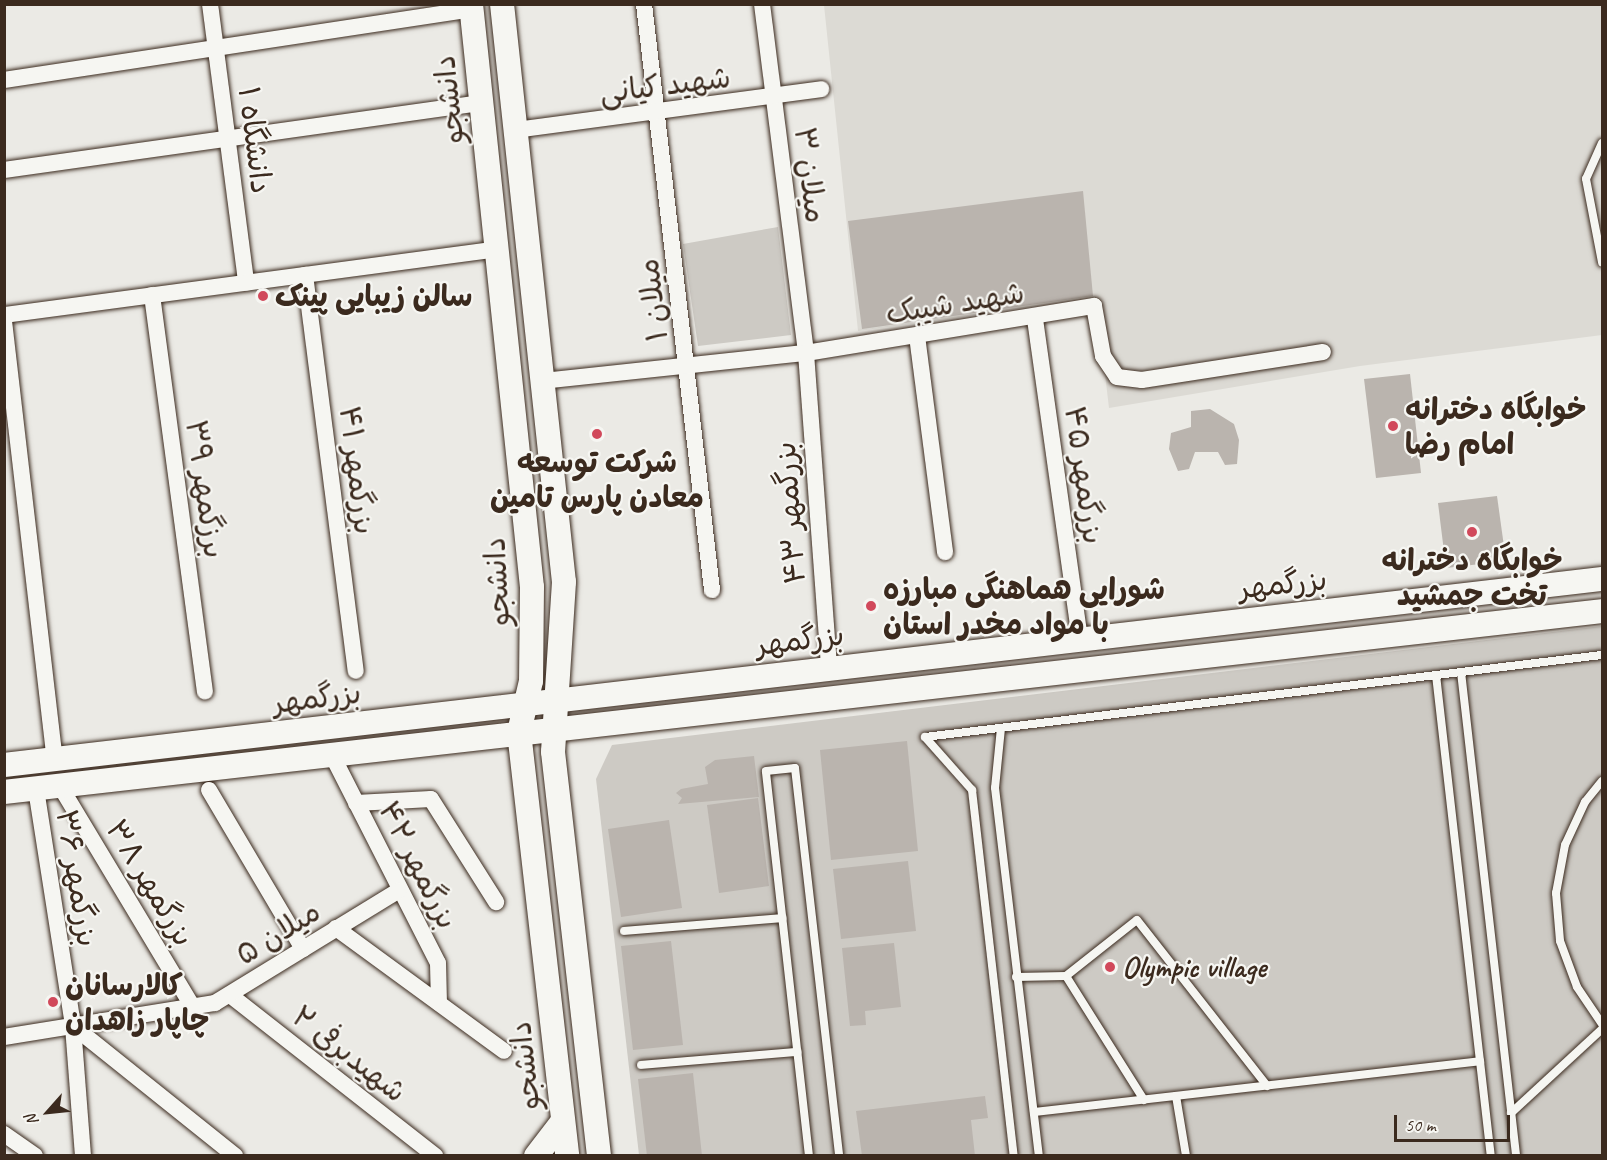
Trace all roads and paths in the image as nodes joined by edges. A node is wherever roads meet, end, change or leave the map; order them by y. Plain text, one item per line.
1 (210, 4) edge
2 (502, 4) edge
3 (644, 4) edge
4 (762, 4) edge
5 (471, 7) edge
6 (216, 48) junction
7 (4, 80) edge
8 (821, 89) dead end
9 (773, 98) junction
10 (481, 104) junction
11 (658, 114) junction
12 (515, 130) junction
13 (227, 139) junction
14 (1602, 143) edge
15 (4, 170) edge
16 (496, 249) junction
17 (1602, 262) edge
18 (305, 275) junction
19 (246, 283) junction
20 (152, 295) junction
21 (4, 315) edge
22 (1035, 319) junction
23 (4, 321) edge
24 (917, 336) junction
25 (1323, 352) dead end
26 (806, 353) junction
27 (687, 363) junction
28 (7, 369) edge
29 (542, 381) junction
30 (945, 552) dead end
31 (1602, 579) edge
32 (712, 590) dead end
33 (1469, 594) junction
34 (1602, 611) edge
35 (1472, 626) junction
36 (1090, 638) junction
37 (1602, 655) edge
38 (1101, 667) junction
39 (829, 668) junction
40 (356, 671) dead end
41 (1461, 672) junction
42 (1436, 675) junction
43 (205, 691) dead end
44 (557, 702) junction
45 (526, 706) junction
46 (551, 728) junction
47 (1001, 728) junction
48 (519, 732) junction
49 (332, 755) junction
50 (55, 759) junction
51 (4, 765) edge
52 (1602, 781) edge
53 (60, 786) junction
54 (36, 789) junction
55 (209, 790) dead end
56 (4, 792) edge
57 (356, 803) junction
58 (398, 891) junction
59 (496, 902) dead end
60 (782, 918) junction
61 (336, 928) junction
62 (624, 931) dead end
63 (303, 949) junction
64 (1066, 976) junction
65 (1016, 977) junction
66 (230, 995) junction
67 (439, 1003) junction
68 (193, 1007) junction
69 (1602, 1024) edge
70 (73, 1026) junction
71 (1602, 1029) edge
72 (4, 1037) edge
73 (504, 1051) dead end
74 (797, 1052) junction
75 (1480, 1061) junction
76 (641, 1065) dead end
77 (1267, 1086) junction
78 (1176, 1096) junction
79 (1144, 1100) junction
80 (1034, 1112) junction
81 (1511, 1113) junction
82 (563, 1120) junction
83 (4, 1134) edge
84 (35, 1155) edge
85 (83, 1155) edge
86 (235, 1155) edge
87 (435, 1155) edge
88 (536, 1155) edge
89 (567, 1155) edge
90 (598, 1155) edge
91 (809, 1155) edge
92 (839, 1155) edge
93 (1014, 1155) edge
94 (1039, 1155) edge
95 (1186, 1155) edge
96 (1491, 1155) edge
97 (1516, 1155) edge

1 - 6 street, دانشگاه ۱
2 - 12 street, دانشجو
3 - 11 street, میلان ۱
4 - 9 street, میلان ۳
5 - 6 street
5 - 10 street, دانشجو
6 - 7 street
6 - 13 street, دانشگاه ۱
8 - 9 street, شهید کیانی
9 - 11 street, شهید کیانی
9 - 26 street, میلان ۳
10 - 13 street
10 - 16 street, دانشجو
11 - 12 street, شهید کیانی
11 - 27 street, میلان ۱
12 - 29 street, دانشجو
13 - 15 street
13 - 19 street, دانشگاه ۱
14 - 17 lane
16 - 18 street
16 - 45 street, دانشجو
18 - 19 street
18 - 40 street, بزرگمهر ۴۱
19 - 20 street
20 - 21 street
20 - 43 street, برزگمهر ۳۹
22 - 24 street, شهید شیبک
22 - 25 street, شهید شیبک
22 - 36 street, بزرگمهر ۴۵
23 - 28 street
24 - 26 street, شهید شیبک
24 - 30 street
26 - 27 street, شهید شیبک
26 - 39 street, بزرگمهر ۴۳
27 - 29 street, شهید شیبک
27 - 32 street, میلان ۱
28 - 50 street
29 - 44 street, دانشجو
31 - 33 street, بزرگمهر
33 - 35 street
33 - 36 street, بزرگمهر
34 - 35 street, بزرگمهر
35 - 38 street, بزرگمهر
36 - 38 street
36 - 39 street, بزرگمهر
37 - 41 lane
38 - 46 street, بزرگمهر
39 - 44 street, بزرگمهر
41 - 42 lane
41 - 81 lane
42 - 47 lane
42 - 75 lane
44 - 45 street, بزرگمهر
44 - 46 street, دانشجو
45 - 48 street, دانشجو
45 - 50 street, بزرگمهر
46 - 48 street, بزرگمهر
46 - 90 street, دانشجو
47 - 65 lane
47 - 93 lane
48 - 49 street, بزرگمهر
48 - 82 street, دانشجو
49 - 53 street, بزرگمهر
49 - 57 street, بزرگمهر ۴۲
50 - 51 street, بزرگمهر
52 - 69 lane
53 - 54 street, بزرگمهر
53 - 68 street, بزرگمهر ۳۸
54 - 56 street, بزرگمهر
54 - 70 street, بزرگمهر ۳۶
55 - 63 street
57 - 58 street, بزرگمهر ۴۲
57 - 59 street
58 - 61 street, میلان ۵
58 - 67 street, بزرگمهر ۴۲
60 - 62 lane
60 - 74 lane
60 - 92 lane
61 - 63 street, میلان ۵
61 - 67 street
63 - 66 street, میلان ۵
64 - 65 lane
64 - 77 lane
64 - 79 lane
65 - 80 lane
66 - 68 street, میلان ۵
66 - 87 street, شهیدبرفی ۲
67 - 73 street
68 - 70 street, میلان ۵
70 - 72 street, میلان ۵
70 - 85 street, بزرگمهر ۳۶
70 - 86 street
71 - 81 lane
74 - 76 lane
74 - 91 lane
75 - 77 lane
75 - 96 lane
77 - 78 lane
78 - 79 lane
78 - 95 lane
79 - 80 lane
80 - 94 lane
81 - 97 lane
82 - 88 street
82 - 89 street, دانشجو
83 - 84 street

